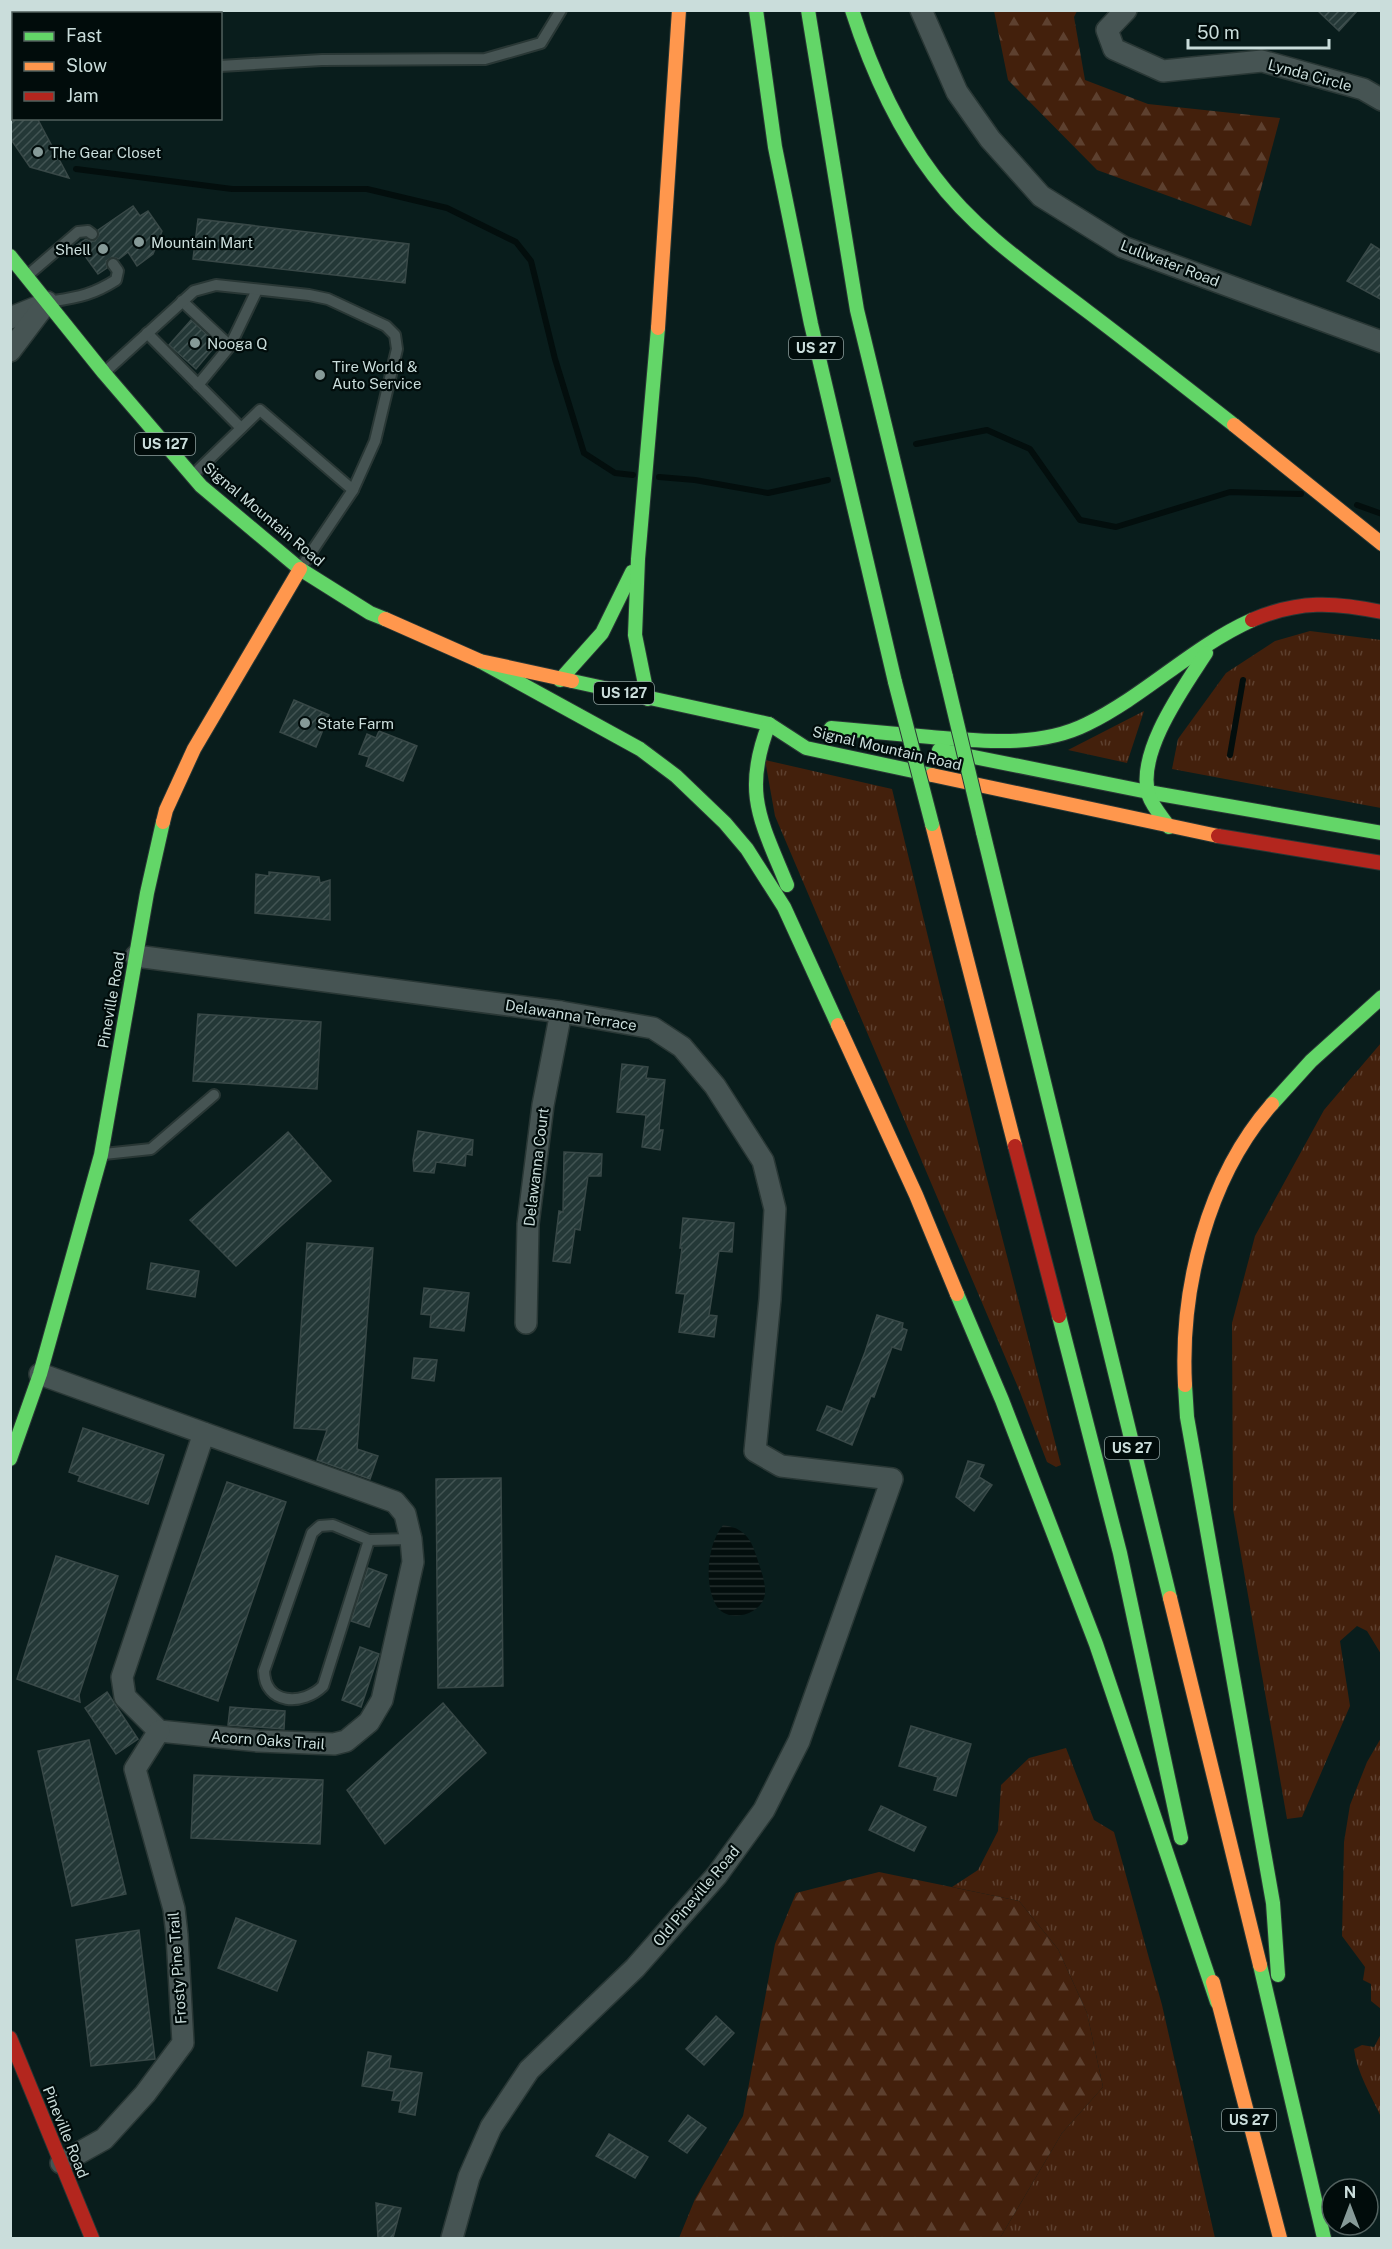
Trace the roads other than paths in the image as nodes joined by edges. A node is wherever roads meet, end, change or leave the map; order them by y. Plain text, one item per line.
1 (561, 10) edge
2 (679, 10) edge
3 (756, 10) edge
4 (808, 10) edge
5 (852, 10) edge
6 (921, 10) edge
7 (1126, 10) edge
8 (222, 66) edge
9 (1382, 100) edge
10 (92, 234) dead end
11 (10, 256) edge
12 (113, 264) dead end
13 (26, 276) junction
14 (257, 290) junction
15 (182, 301) junction
16 (47, 302) junction
17 (10, 318) edge
18 (147, 333) junction
19 (1382, 342) edge
20 (230, 346) junction
21 (10, 351) edge
22 (104, 373) junction
23 (198, 385) junction
24 (241, 428) junction
25 (192, 476) junction
26 (353, 490) junction
27 (1382, 544) edge
28 (638, 560) junction
29 (300, 569) junction
30 (1382, 612) edge
31 (1213, 641) junction
32 (480, 661) junction
33 (560, 680) junction
34 (648, 699) junction
35 (769, 724) junction
36 (790, 724) dead end
37 (1148, 792) junction
38 (1169, 827) junction
39 (1382, 833) edge
40 (1382, 863) edge
41 (136, 956) junction
42 (1382, 997) edge
43 (561, 1012) junction
44 (870, 1094) junction
45 (213, 1095) dead end
46 (101, 1155) junction
47 (526, 1323) dead end
48 (40, 1374) junction
49 (204, 1433) junction
50 (10, 1459) edge
51 (892, 1479) joint
52 (411, 1539) junction
53 (369, 1540) junction
54 (159, 1731) junction
55 (1184, 1852) dead end
56 (1189, 1875) dead end
57 (1217, 2002) junction
58 (10, 2038) edge
59 (1284, 2064) junction
60 (61, 2163) junction
61 (92, 2238) edge
62 (452, 2238) edge
63 (1280, 2238) edge
64 (1324, 2238) edge

1 - 8 lane
2 - 28 main road
3 - 55 main road, US 27, bridge
4 - 59 main road, US 27, bridge
5 - 27 main road
6 - 19 street, Lullwater Road
7 - 9 street, Lynda Circle
10 - 13 lane
11 - 13 main road, Signal Mountain Road / US 127
12 - 16 lane
13 - 16 main road, Signal Mountain Road / US 127
14 - 15 lane
14 - 20 lane
14 - 26 lane
15 - 18 lane
15 - 20 lane
16 - 17 street
16 - 21 street
16 - 22 main road, Signal Mountain Road / US 127
18 - 22 lane
18 - 23 lane
20 - 23 lane
22 - 25 main road, Signal Mountain Road / US 127
23 - 24 lane
24 - 25 lane
24 - 26 lane
25 - 29 main road, Signal Mountain Road / US 127
26 - 29 lane
28 - 33 main road
28 - 34 main road
29 - 32 main road, Signal Mountain Road / US 127
29 - 41 main road, Pineville Road
30 - 31 main road
31 - 37 main road
31 - 37 main road, Signal Mountain Road
32 - 33 main road, Signal Mountain Road / US 127
32 - 44 main road
33 - 34 main road, Signal Mountain Road / US 127
34 - 35 main road, Signal Mountain Road / US 127
35 - 36 main road, US 127
35 - 38 main road, Signal Mountain Road
35 - 44 main road
37 - 38 main road
37 - 39 main road, Signal Mountain Road
38 - 40 main road, Signal Mountain Road
41 - 43 street, Delawanna Terrace
41 - 46 main road, Pineville Road
42 - 59 main road
43 - 47 street, Delawanna Court
43 - 51 street, Delawanna Terrace
44 - 57 main road
45 - 46 lane
46 - 48 main road, Pineville Road
48 - 49 street, Acorn Oaks Trail
48 - 50 main road, Pineville Road
49 - 52 street, Acorn Oaks Trail
49 - 54 street
51 - 62 street, Old Pineville Road
52 - 53 lane
52 - 54 street, Acorn Oaks Trail
53 - 53 lane
54 - 60 street, Frosty Pine Trail
56 - 57 main road, US 27
57 - 63 main road, US 27
58 - 60 main road, Pineville Road
59 - 64 main road, US 27
60 - 61 main road, Pineville Road

